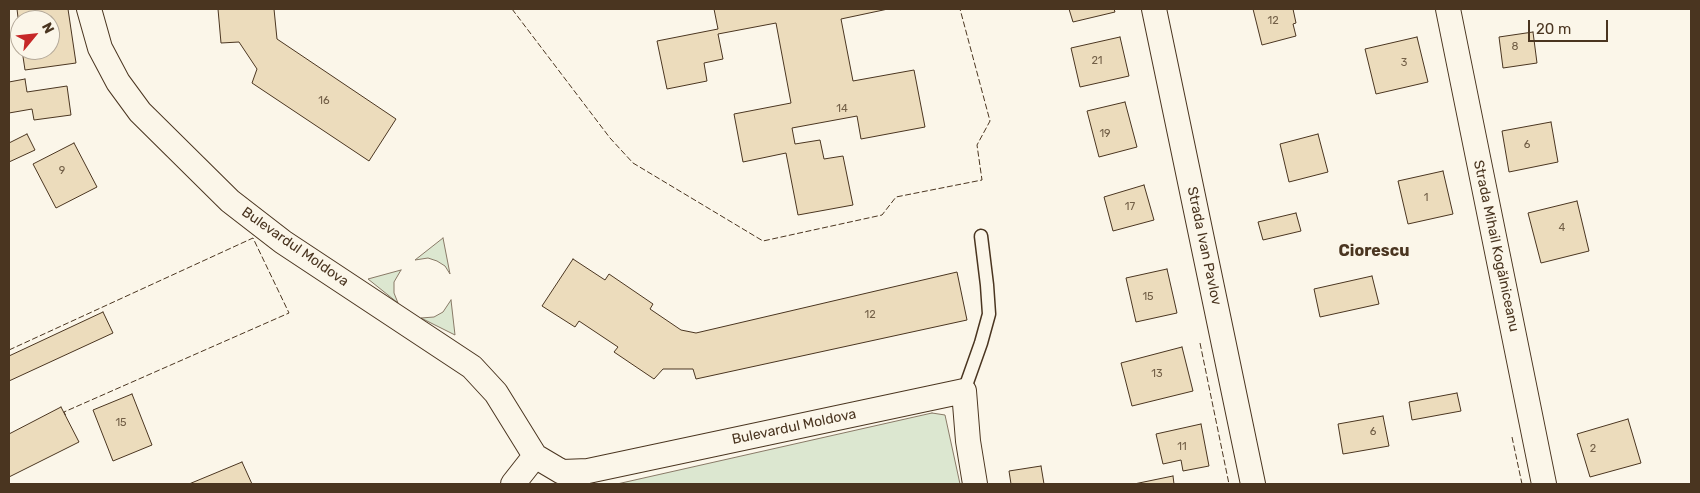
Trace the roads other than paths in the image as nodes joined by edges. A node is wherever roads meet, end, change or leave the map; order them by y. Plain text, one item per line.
1 (89, 9) edge
2 (1154, 9) edge
3 (1448, 9) edge
4 (981, 236) dead end
5 (964, 391) junction
6 (535, 456) junction
7 (513, 484) edge
8 (974, 484) edge
9 (1253, 484) edge
10 (1544, 484) edge

1 - 6 street, Bulevardul Moldova
2 - 9 street, Strada Ivan Pavlov
3 - 10 street, Strada Mihail Kogălniceanu
4 - 5 lane
5 - 6 street, Bulevardul Moldova
5 - 8 street
6 - 7 street

